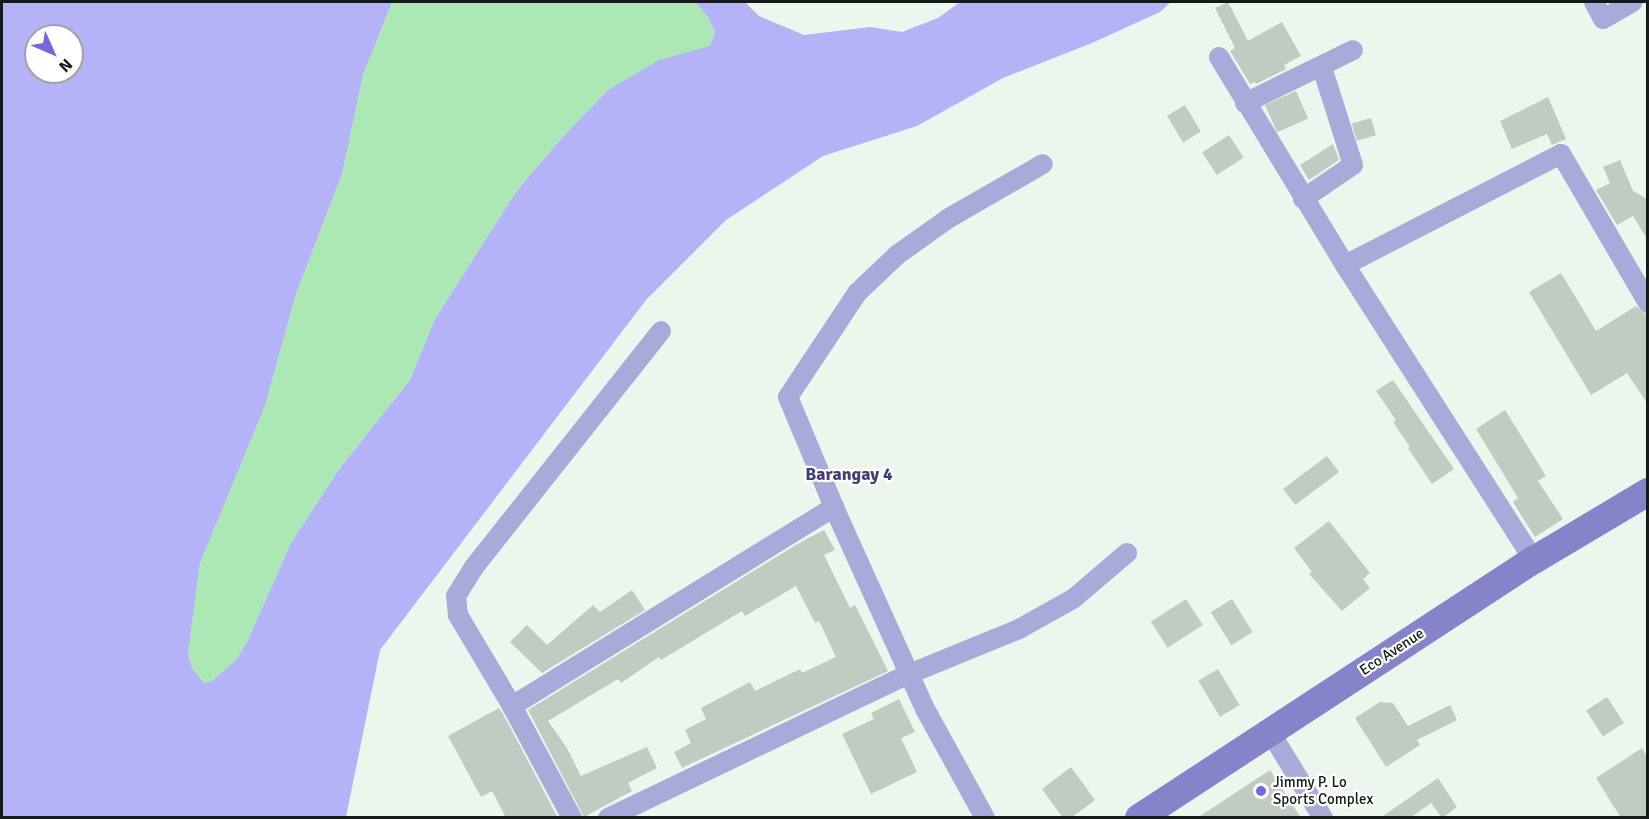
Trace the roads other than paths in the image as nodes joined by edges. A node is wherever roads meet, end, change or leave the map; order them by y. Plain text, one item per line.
1 (1594, 2) edge
2 (1633, 2) edge
3 (1353, 50) dead end
4 (1219, 57) dead end
5 (1322, 67) junction
6 (1245, 103) junction
7 (1043, 164) dead end
8 (1303, 199) junction
9 (1345, 266) junction
10 (1647, 303) edge
11 (661, 331) dead end
12 (1647, 492) edge
13 (834, 507) junction
14 (1127, 553) dead end
15 (1534, 560) junction
16 (909, 674) junction
17 (512, 705) junction
18 (1270, 732) junction
19 (572, 818) edge
20 (608, 818) edge
21 (985, 818) edge
22 (1139, 818) edge
23 (1323, 818) edge

1 - 2 street
3 - 5 street
4 - 6 street
5 - 6 street
5 - 8 street
6 - 8 street
7 - 13 street
8 - 9 street
9 - 10 street
9 - 15 street
11 - 17 street
12 - 15 main road, Eco Avenue
13 - 16 street
13 - 17 street
14 - 16 street
15 - 18 main road, Eco Avenue
16 - 20 street
16 - 21 street
17 - 19 street
18 - 22 main road, Eco Avenue
18 - 23 street

